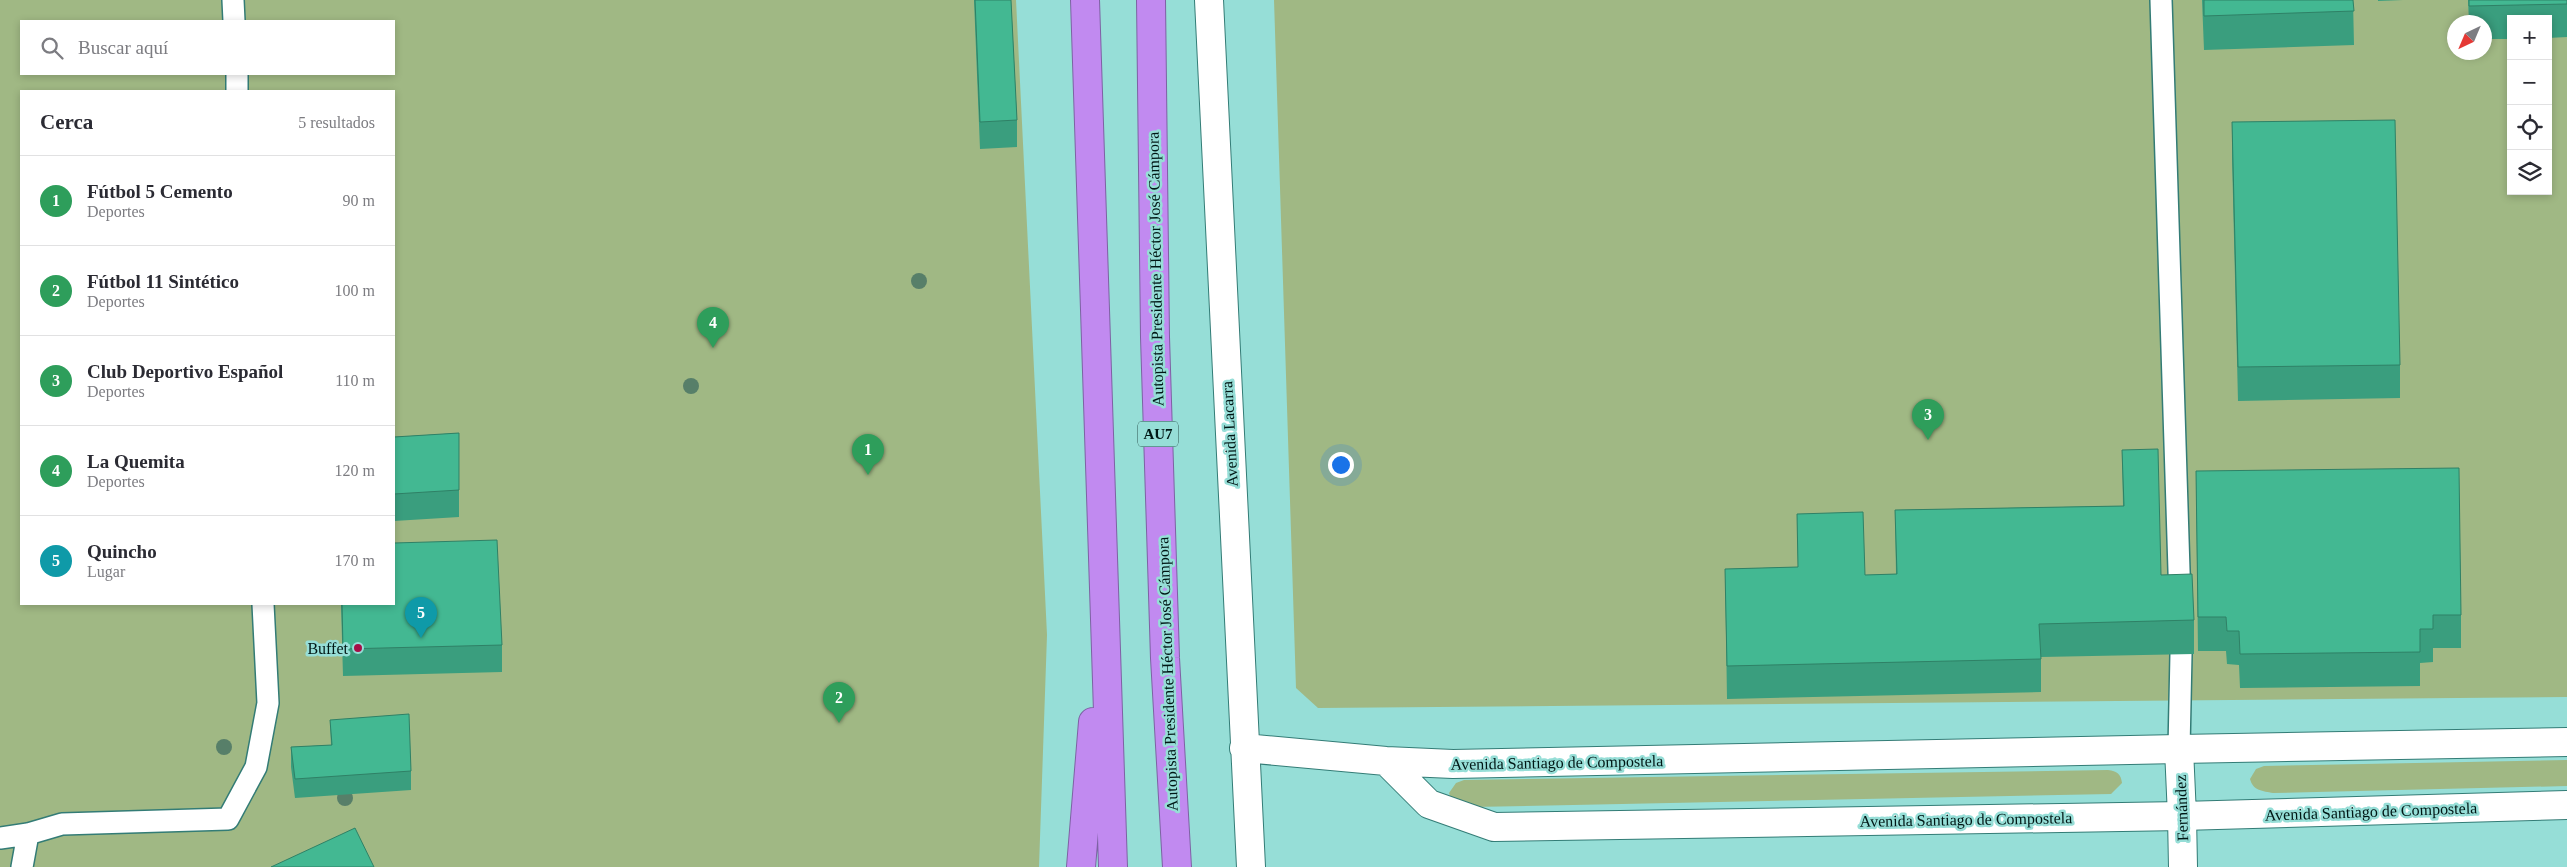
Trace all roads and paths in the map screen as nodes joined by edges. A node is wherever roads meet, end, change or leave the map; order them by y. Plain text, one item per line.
1 (233, 0) edge
2 (1084, 0) edge
3 (1151, 0) edge
4 (1209, 0) edge
5 (2161, 0) edge
6 (234, 20) edge
7 (237, 75) edge
8 (238, 90) edge
9 (1104, 591) junction
10 (263, 605) edge
11 (2180, 608) edge
12 (2181, 654) dead end
13 (2567, 742) edge
14 (1244, 748) junction
15 (2179, 749) junction
16 (1386, 761) junction
17 (2567, 805) edge
18 (2182, 816) junction
19 (28, 834) junction
20 (0, 838) edge
21 (22, 867) edge
22 (1081, 867) edge
23 (1113, 867) edge
24 (1177, 867) edge
25 (1251, 867) edge
26 (2183, 867) edge

1 - 6 lane
2 - 9 highway
3 - 24 highway, Autopista Presidente Héctor José Cámpora / AU7
4 - 14 street, Avenida Lacarra
5 - 11 lane
7 - 8 lane
9 - 22 highway
9 - 23 highway
10 - 19 lane
12 - 15 lane
13 - 15 street, Avenida Santiago de Compostela
14 - 16 street, Avenida Santiago de Compostela
14 - 25 street, Avenida Lacarra
15 - 16 street, Avenida Santiago de Compostela
15 - 18 street, Fernández
16 - 18 street, Avenida Santiago de Compostela
17 - 18 street, Avenida Santiago de Compostela
18 - 26 street, Fernández
19 - 20 lane
19 - 21 lane

